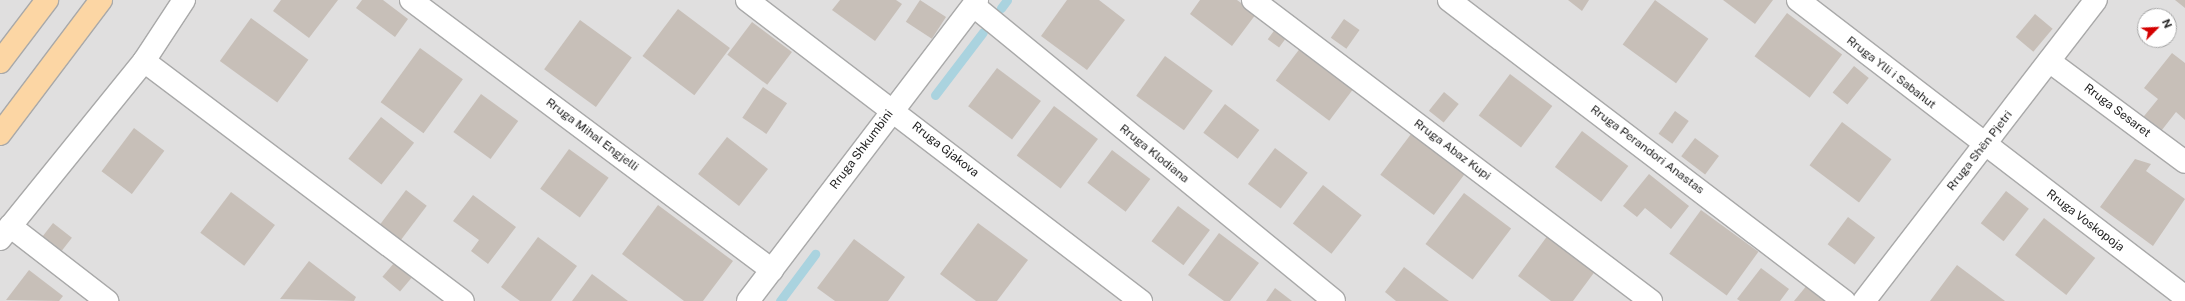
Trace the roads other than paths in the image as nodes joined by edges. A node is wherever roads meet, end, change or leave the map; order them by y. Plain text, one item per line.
1 (47, 0) edge
2 (101, 0) edge
3 (184, 0) edge
4 (411, 0) edge
5 (747, 0) edge
6 (1253, 0) edge
7 (1449, 0) edge
8 (1798, 0) edge
9 (2096, 0) edge
10 (976, 3) edge
11 (144, 61) junction
12 (2049, 61) junction
13 (0, 62) edge
14 (893, 110) junction
15 (0, 134) edge
16 (1985, 145) junction
17 (2185, 162) edge
18 (5, 232) edge
19 (772, 270) junction
20 (2185, 297) edge
21 (107, 301) edge
22 (463, 301) edge
23 (748, 301) edge
24 (1141, 301) edge
25 (1334, 301) edge
26 (1651, 301) edge
27 (1844, 301) edge
28 (1864, 301) edge

1 - 13 main road
2 - 15 main road
3 - 11 street
4 - 19 street, Rruga Mihal Engjelli
5 - 14 street, Rruga Gjakova
6 - 26 street, Rruga Abaz Kupi
7 - 27 street, Rruga Perandori Anastas
8 - 16 street, Rruga Ylli i Sabahut
9 - 12 street, Rruga Shën Pjetri
10 - 14 street, Rruga Shkumbini
10 - 25 street, Rruga Klodiana
11 - 18 street
11 - 22 street
12 - 16 street, Rruga Shën Pjetri
12 - 17 street, Rruga Sesaret
14 - 19 street, Rruga Shkumbini
14 - 24 street, Rruga Gjakova
16 - 20 street, Rruga Voskopoja
16 - 28 street, Rruga Shën Pjetri
18 - 21 street
19 - 23 street, Rruga Shkumbini

